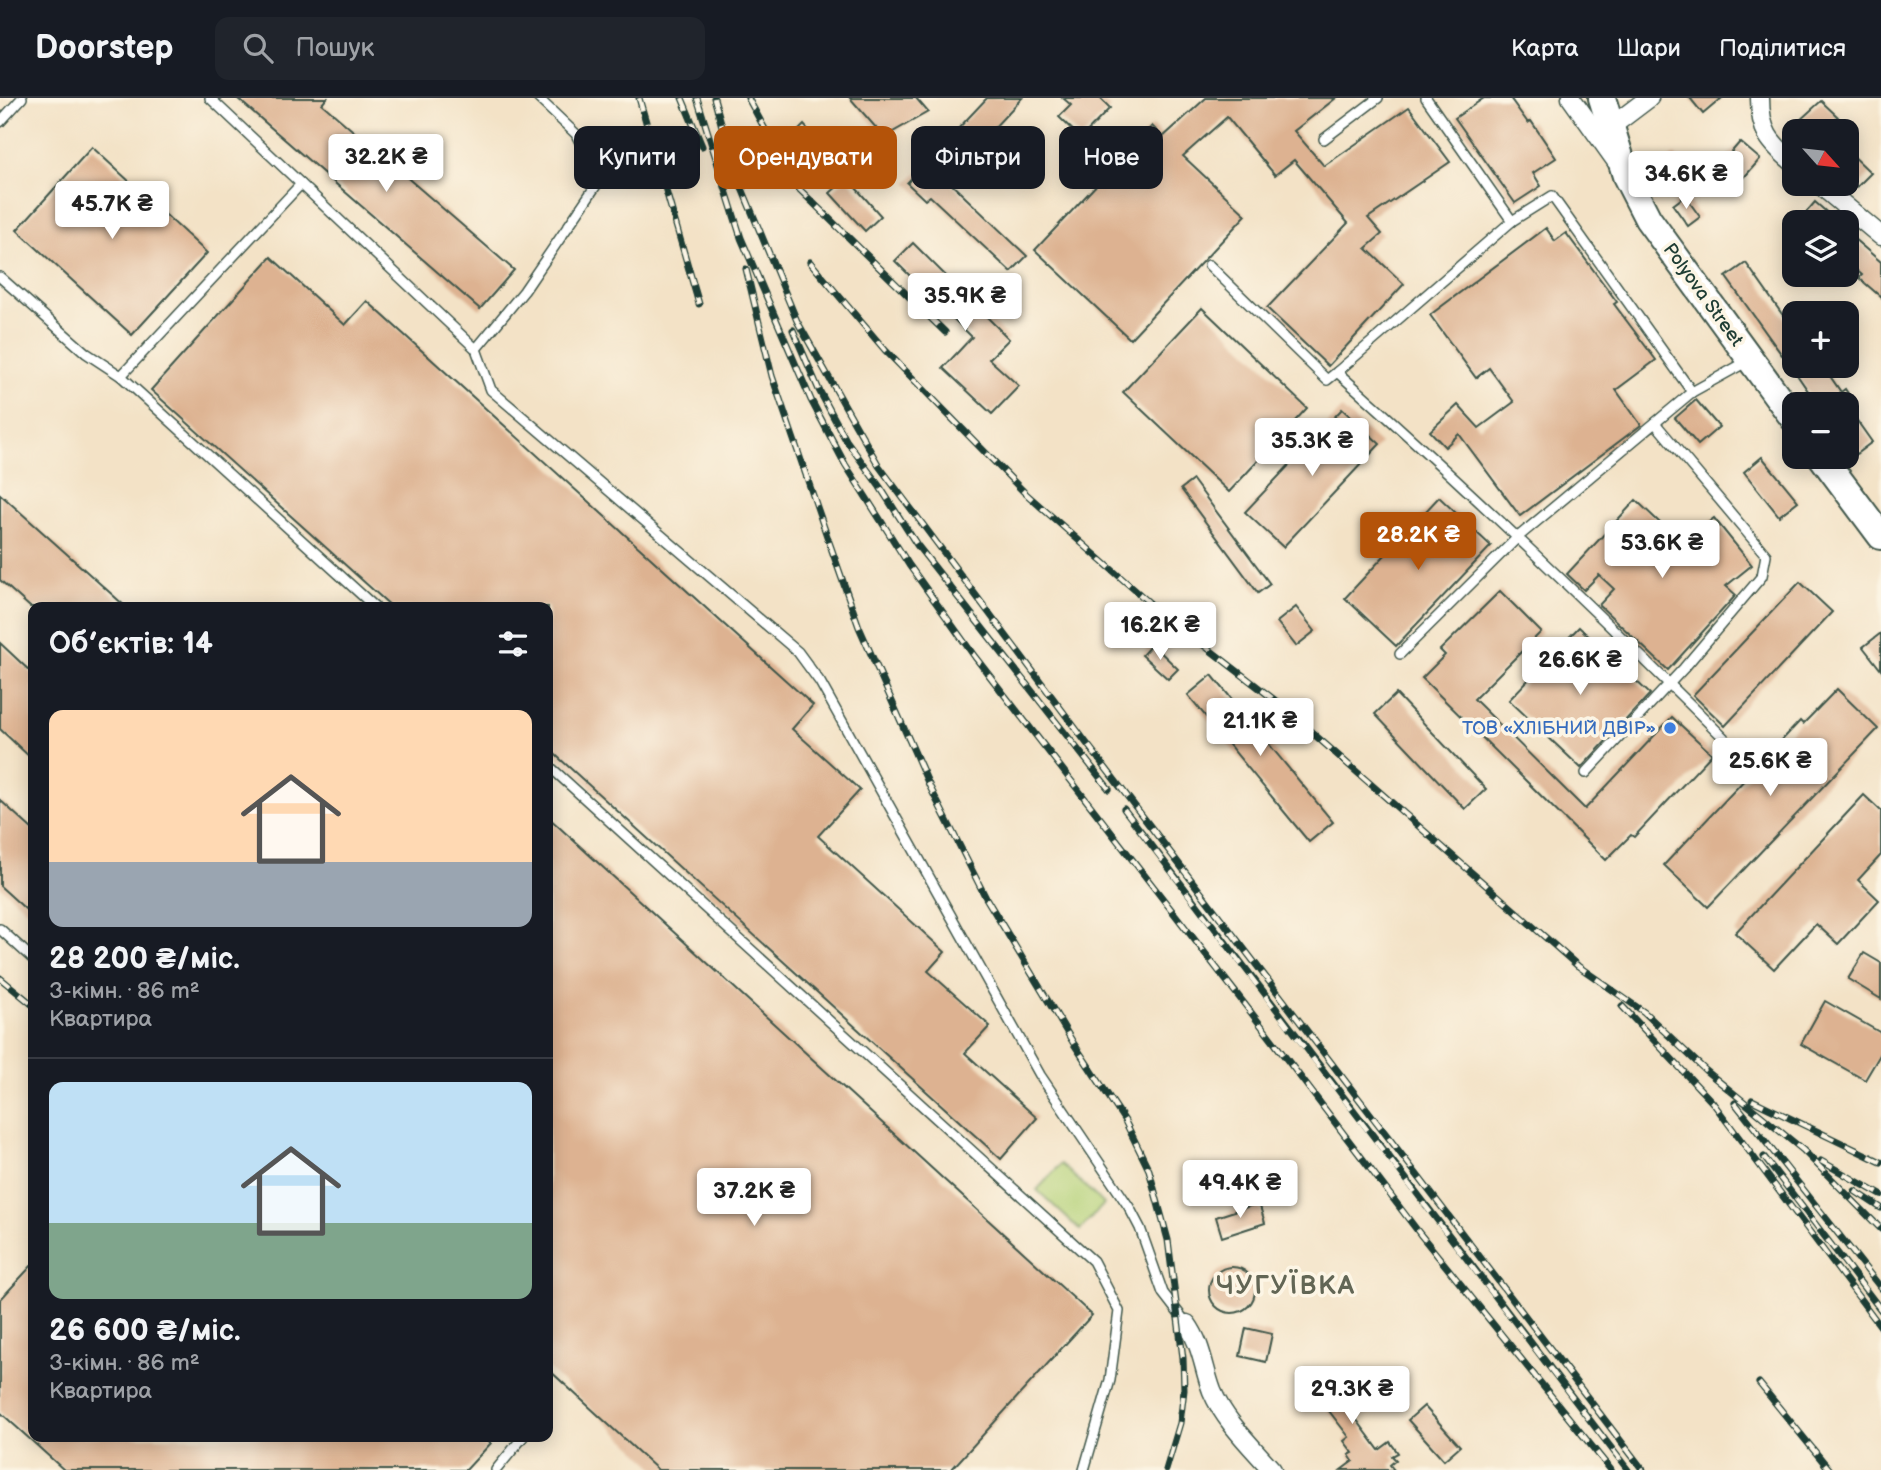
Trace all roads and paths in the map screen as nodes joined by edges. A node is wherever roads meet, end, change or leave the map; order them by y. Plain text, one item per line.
1 (22, 98) edge
2 (210, 98) edge
3 (538, 98) edge
4 (1378, 98) edge
5 (1426, 98) edge
6 (1571, 98) edge
7 (1602, 98) edge
8 (1649, 98) edge
9 (1760, 98) edge
10 (0, 122) edge
11 (1612, 126) junction
12 (1324, 139) dead end
13 (1782, 152) edge
14 (1626, 176) junction
15 (301, 184) junction
16 (1833, 196) edge
17 (1512, 221) junction
18 (1881, 236) edge
19 (1209, 265) dead end
20 (0, 277) edge
21 (476, 348) junction
22 (1750, 360) junction
23 (1337, 372) junction
24 (121, 376) junction
25 (1692, 392) junction
26 (1782, 403) edge
27 (1655, 423) junction
28 (1831, 469) edge
29 (1881, 536) edge
30 (1518, 537) junction
31 (370, 602) edge
32 (1401, 654) dead end
33 (1669, 684) junction
34 (1724, 738) dead end
35 (553, 770) edge
36 (1586, 773) dead end
37 (0, 929) edge
38 (28, 954) edge
39 (1187, 1324) joint
40 (519, 1442) edge
41 (496, 1470) edge
42 (1084, 1470) edge
43 (1272, 1470) edge

1 - 10 lane
2 - 15 lane
3 - 21 lane
4 - 12 lane
5 - 17 lane
6 - 14 street, Polyova Street
7 - 11 main road
8 - 11 street
9 - 13 street
11 - 14 main road
14 - 22 main road, Polyova Street
15 - 21 lane
15 - 24 lane
16 - 18 street
17 - 23 lane
17 - 25 lane
19 - 23 lane
20 - 24 lane
21 - 39 lane
22 - 25 lane
22 - 26 main road, Polyova Street
23 - 30 lane
24 - 31 lane
25 - 27 lane
27 - 30 lane
27 - 33 lane
28 - 29 main road
30 - 32 lane
30 - 33 lane
33 - 34 lane
33 - 36 lane
35 - 42 lane
37 - 38 lane
39 - 43 street
40 - 41 lane

